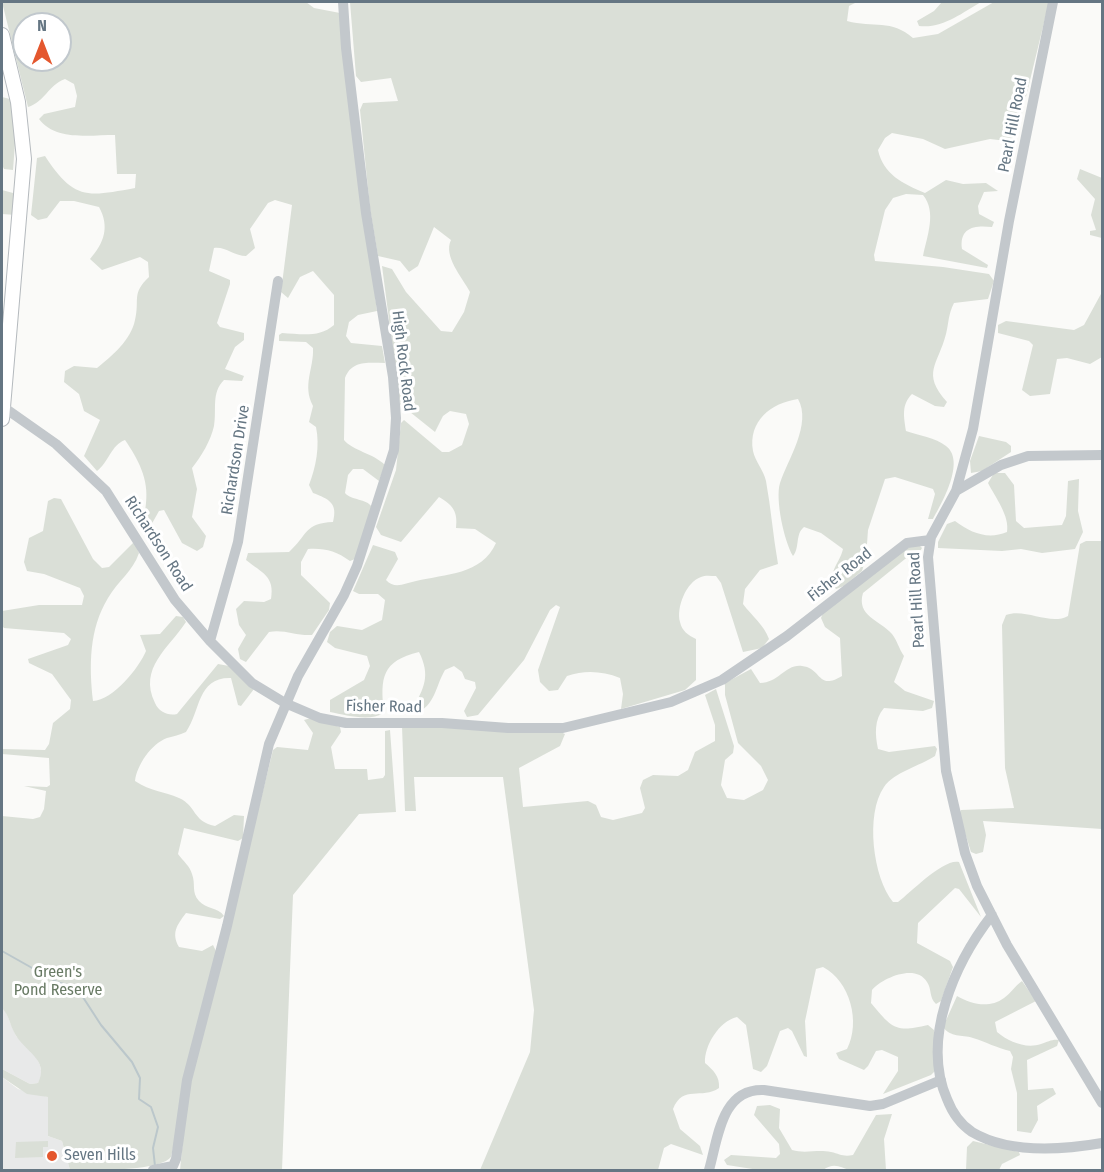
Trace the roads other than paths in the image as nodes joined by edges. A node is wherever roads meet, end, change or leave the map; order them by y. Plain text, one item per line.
1 (343, 2) edge
2 (1053, 2) edge
3 (2, 35) edge
4 (278, 281) dead end
5 (2, 410) edge
6 (1102, 455) edge
7 (956, 491) junction
8 (930, 540) junction
9 (210, 641) junction
10 (285, 704) junction
11 (992, 915) junction
12 (941, 1080) junction
13 (1102, 1103) edge
14 (1102, 1143) edge
15 (153, 1170) edge
16 (709, 1170) edge

1 - 10 street, High Rock Road
2 - 7 street, Pearl Hill Road
3 - 5 main road
4 - 9 street, Richardson Drive
5 - 9 street, Richardson Road
6 - 7 street
7 - 8 street, Pearl Hill Road
8 - 10 street, Fisher Road
8 - 11 street, Pearl Hill Road
9 - 10 street, Richardson Road
10 - 15 street
11 - 12 street
11 - 13 street, Pearl Hill Road
12 - 14 street
12 - 16 street

